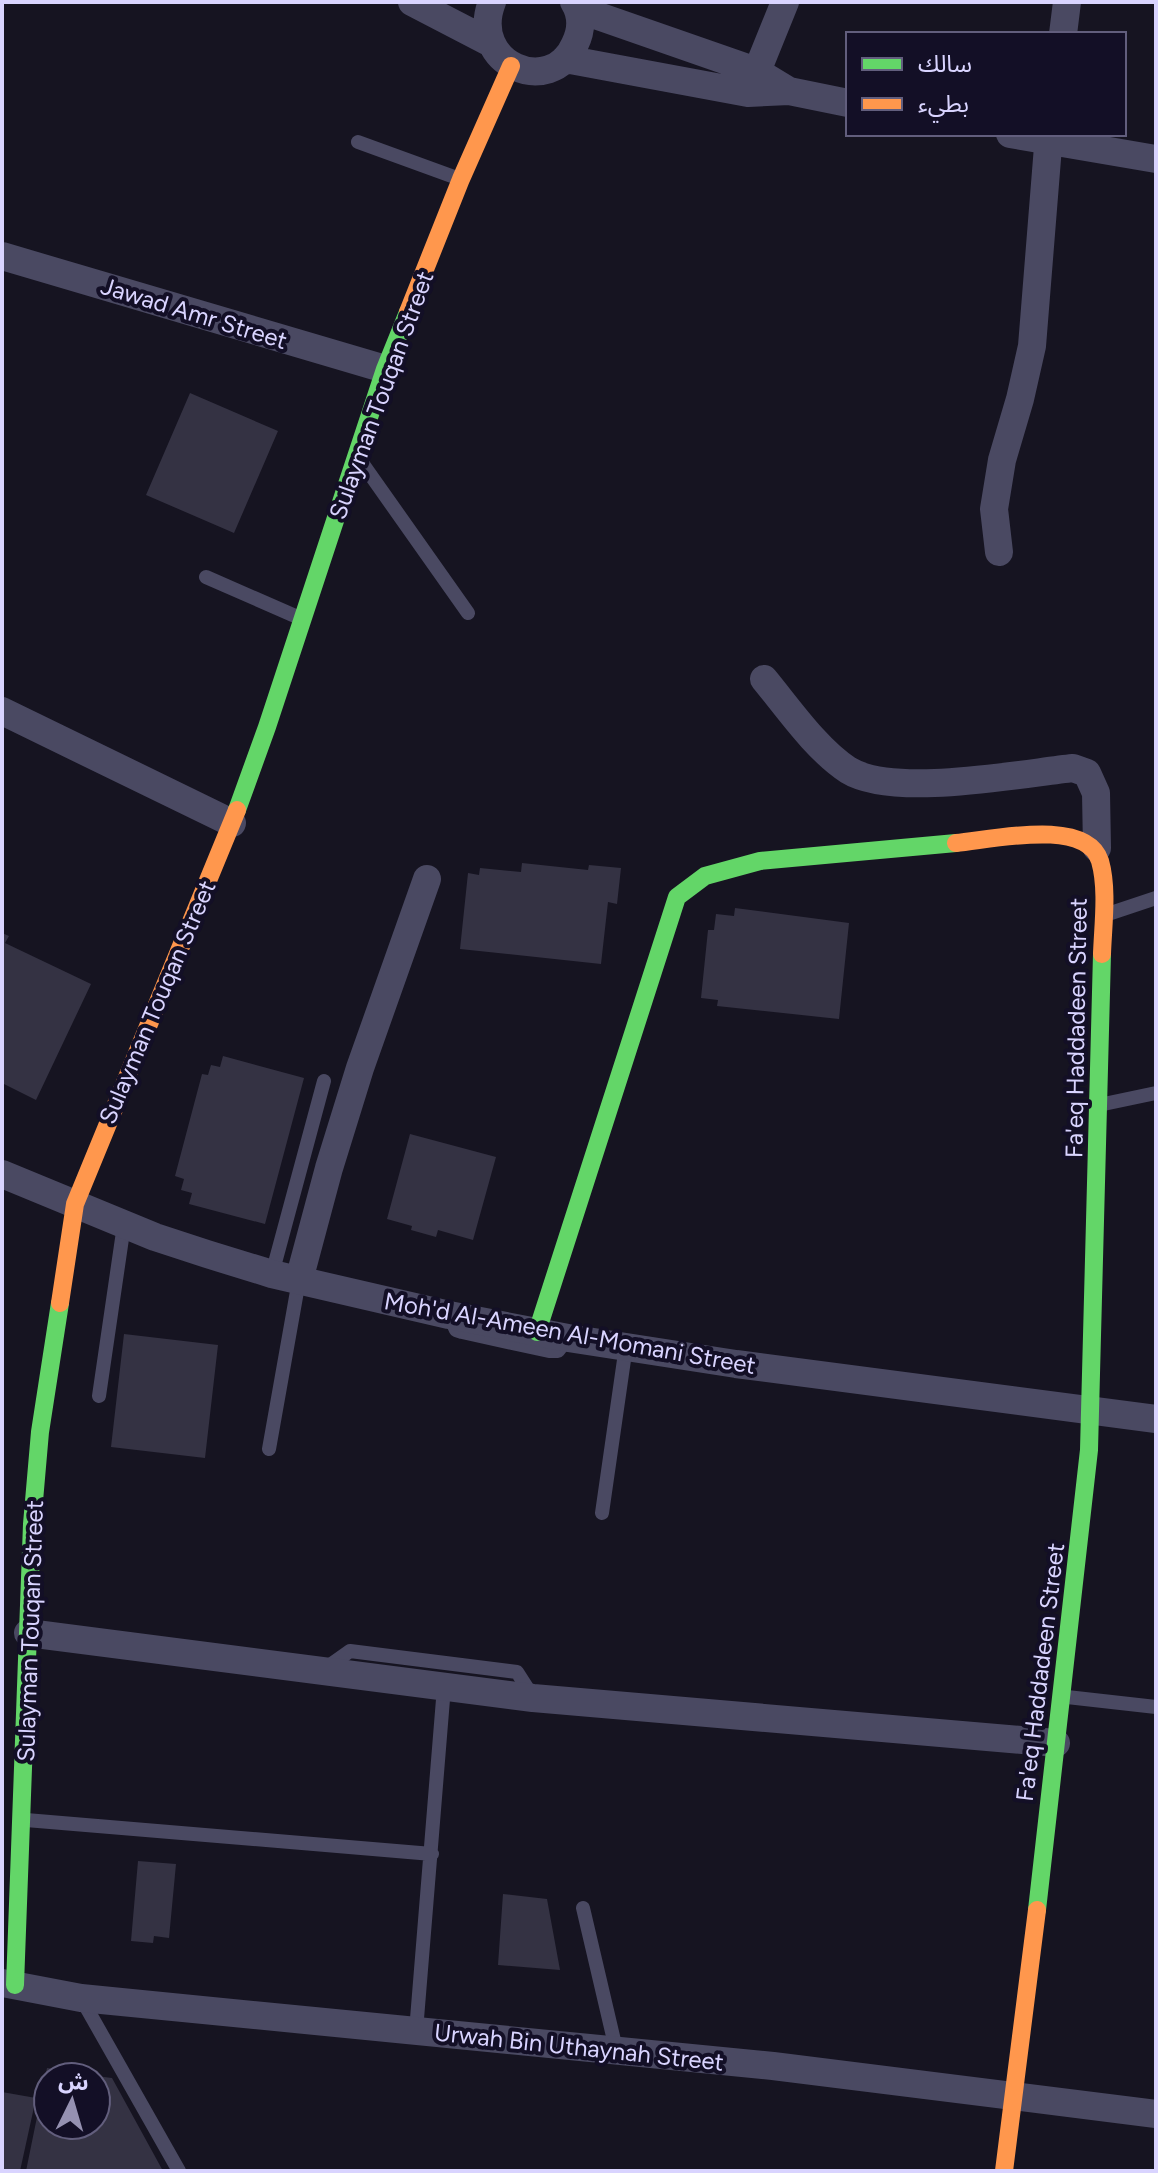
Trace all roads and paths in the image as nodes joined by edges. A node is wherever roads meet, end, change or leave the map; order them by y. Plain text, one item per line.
1 (412, 2) edge
2 (492, 2) edge
3 (785, 2) edge
4 (1067, 2) edge
5 (577, 5) edge
6 (1063, 32) edge
7 (489, 42) junction
8 (565, 59) junction
9 (511, 66) junction
10 (752, 82) junction
11 (846, 103) edge
12 (1049, 138) edge
13 (358, 142) dead end
14 (1156, 159) edge
15 (461, 179) junction
16 (2, 256) edge
17 (385, 369) junction
18 (357, 456) junction
19 (999, 552) dead end
20 (206, 577) dead end
21 (468, 613) dead end
22 (302, 619) junction
23 (764, 679) dead end
24 (2, 711) edge
25 (232, 823) junction
26 (1097, 848) junction
27 (427, 879) dead end
28 (1156, 898) edge
29 (1103, 915) junction
30 (324, 1081) dead end
31 (1156, 1093) edge
32 (1099, 1105) junction
33 (2, 1174) edge
34 (75, 1204) junction
35 (124, 1225) junction
36 (272, 1274) junction
37 (299, 1280) junction
38 (449, 1315) junction
39 (537, 1332) junction
40 (568, 1338) junction
41 (626, 1346) junction
42 (99, 1396) dead end
43 (1092, 1411) junction
44 (1156, 1419) edge
45 (269, 1449) dead end
46 (602, 1513) dead end
47 (28, 1633) junction
48 (325, 1669) junction
49 (444, 1687) junction
50 (1063, 1696) junction
51 (533, 1698) junction
52 (1156, 1707) edge
53 (1056, 1743) junction
54 (23, 1819) junction
55 (432, 1854) junction
56 (583, 1908) dead end
57 (8, 1984) edge
58 (81, 1998) junction
59 (416, 2031) junction
60 (616, 2049) junction
61 (1015, 2096) junction
62 (1156, 2114) edge
63 (179, 2171) edge
64 (1004, 2171) edge

1 - 7 street
2 - 7 street
3 - 10 street
4 - 6 street
5 - 8 street
5 - 10 street
7 - 9 street
8 - 9 street
8 - 10 street
9 - 15 street, Sulayman Touqan Street
10 - 11 street
12 - 14 street
12 - 19 street
13 - 15 lane
15 - 17 street, Sulayman Touqan Street
16 - 17 street, Jawad Amr Street
17 - 18 street, Sulayman Touqan Street
18 - 21 lane
18 - 22 street, Sulayman Touqan Street
20 - 22 lane
22 - 25 street, Sulayman Touqan Street
23 - 26 street
24 - 25 street
25 - 34 street, Sulayman Touqan Street
26 - 29 street, Fa'eq Haddadeen Street
26 - 39 street
27 - 37 street
28 - 29 lane
29 - 32 street, Fa'eq Haddadeen Street
30 - 36 lane
31 - 32 lane
32 - 43 street, Fa'eq Haddadeen Street
33 - 34 street, Moh'd Al-Ameen Al-Momani Street
34 - 35 street, Moh'd Al-Ameen Al-Momani Street
34 - 47 street, Sulayman Touqan Street
35 - 36 street, Moh'd Al-Ameen Al-Momani Street
35 - 42 lane
36 - 37 street, Moh'd Al-Ameen Al-Momani Street
37 - 38 street, Moh'd Al-Ameen Al-Momani Street
37 - 45 lane
38 - 39 street, Moh'd Al-Ameen Al-Momani Street
38 - 40 lane
39 - 40 street, Moh'd Al-Ameen Al-Momani Street
40 - 41 street, Moh'd Al-Ameen Al-Momani Street
41 - 43 street, Moh'd Al-Ameen Al-Momani Street
41 - 46 lane
43 - 44 street, Moh'd Al-Ameen Al-Momani Street
43 - 50 street, Fa'eq Haddadeen Street
47 - 48 street
47 - 54 street, Sulayman Touqan Street
48 - 49 street
48 - 51 lane
49 - 51 street
49 - 55 lane
50 - 52 lane
50 - 53 street, Fa'eq Haddadeen Street
51 - 53 street
53 - 61 street, Fa'eq Haddadeen Street
54 - 55 lane
54 - 57 street, Sulayman Touqan Street
55 - 59 lane
56 - 60 lane
57 - 58 street, Urwah Bin Uthaynah Street
58 - 59 street, Urwah Bin Uthaynah Street
58 - 63 lane
59 - 60 street, Urwah Bin Uthaynah Street
60 - 61 street, Urwah Bin Uthaynah Street
61 - 62 street, Urwah Bin Uthaynah Street
61 - 64 street, Fa'eq Haddadeen Street

